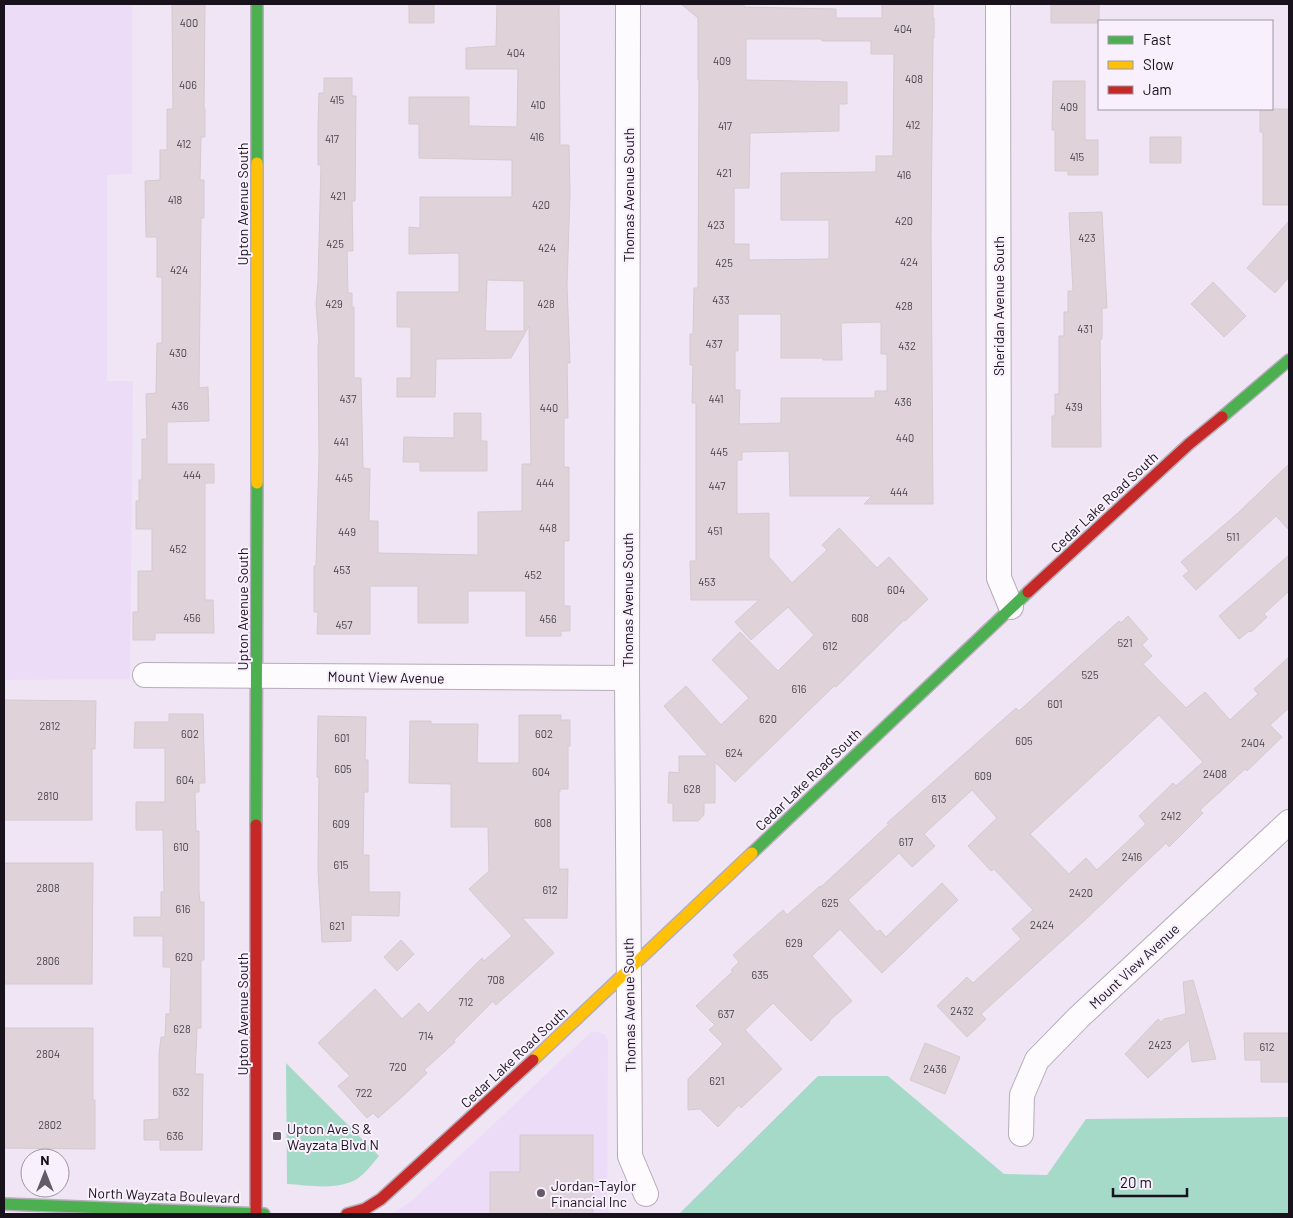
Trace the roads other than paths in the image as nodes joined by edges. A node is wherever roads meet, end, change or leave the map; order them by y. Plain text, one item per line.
1 (257, 4) edge
2 (628, 4) edge
3 (998, 4) edge
4 (1289, 360) edge
5 (1011, 606) junction
6 (145, 675) dead end
7 (257, 676) junction
8 (627, 678) junction
9 (1289, 822) edge
10 (628, 970) junction
11 (1021, 1134) dead end
12 (646, 1194) dead end
13 (4, 1204) edge
14 (256, 1214) edge
15 (264, 1214) edge
16 (347, 1214) edge

1 - 7 street, Upton Avenue South
2 - 8 street, Thomas Avenue South
3 - 5 street, Sheridan Avenue South
4 - 5 street, Cedar Lake Road South
5 - 10 street, Cedar Lake Road South
6 - 7 street, Mount View Avenue
7 - 8 street, Mount View Avenue
7 - 14 street, Upton Avenue South
8 - 10 street, Thomas Avenue South
9 - 11 street, Mount View Avenue
10 - 12 street, Thomas Avenue South
10 - 16 street, Cedar Lake Road South
13 - 14 street, North Wayzata Boulevard
14 - 15 street, North Wayzata Boulevard

